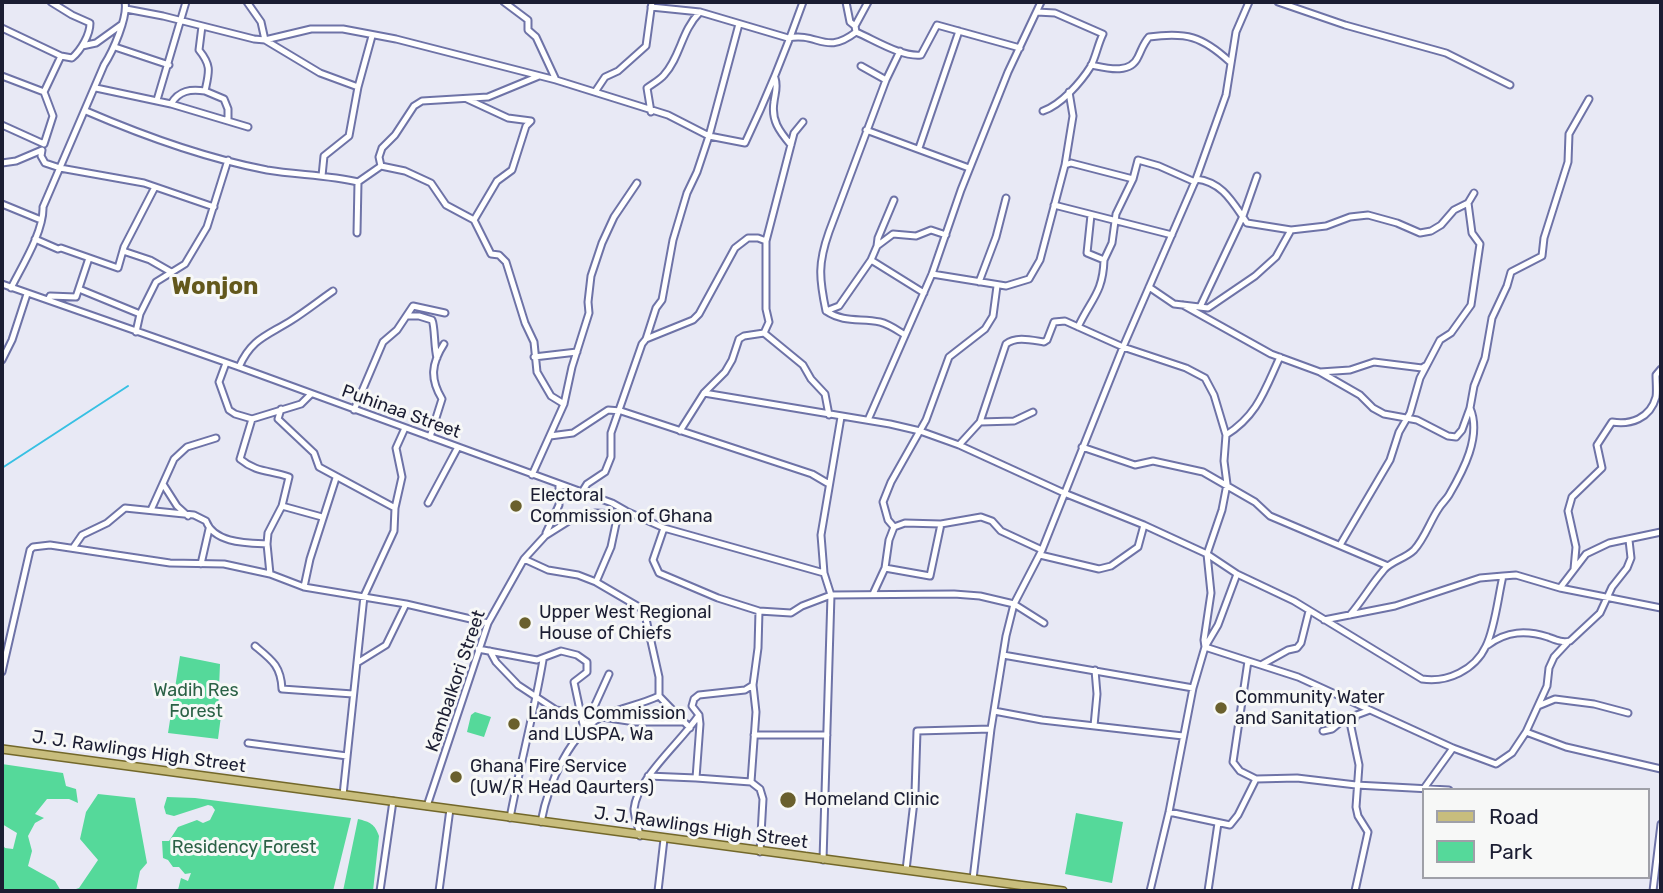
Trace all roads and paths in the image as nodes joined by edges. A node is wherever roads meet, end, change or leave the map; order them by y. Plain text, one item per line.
1 (51, 2) edge
2 (186, 2) edge
3 (247, 2) edge
4 (504, 2) edge
5 (803, 2) edge
6 (846, 2) edge
7 (868, 2) edge
8 (1041, 2) edge
9 (1250, 2) edge
10 (1278, 2) edge
11 (126, 5) edge
12 (652, 5) edge
13 (700, 12) junction
14 (1037, 12) junction
15 (181, 20) junction
16 (121, 24) junction
17 (738, 24) junction
18 (202, 26) junction
19 (2, 28) edge
20 (856, 29) junction
21 (958, 31) junction
22 (372, 36) junction
23 (788, 38) junction
24 (265, 40) junction
25 (82, 47) junction
26 (115, 47) junction
27 (1020, 48) junction
28 (900, 51) junction
29 (61, 56) junction
30 (1230, 62) junction
31 (169, 65) junction
32 (1091, 65) junction
33 (861, 66) dead end
34 (2, 76) edge
35 (539, 76) junction
36 (775, 78) junction
37 (556, 79) junction
38 (886, 80) junction
39 (1510, 85) dead end
40 (358, 87) junction
41 (96, 88) junction
42 (205, 91) junction
43 (44, 92) junction
44 (595, 92) junction
45 (1069, 92) junction
46 (466, 98) junction
47 (1590, 99) dead end
48 (158, 100) junction
49 (171, 104) junction
50 (86, 111) junction
51 (1043, 111) dead end
52 (651, 112) junction
53 (228, 121) junction
54 (803, 122) dead end
55 (2, 125) edge
56 (248, 127) dead end
57 (866, 130) junction
58 (709, 136) junction
59 (791, 145) junction
60 (43, 147) junction
61 (919, 148) junction
62 (228, 160) junction
63 (2, 163) edge
64 (1065, 165) junction
65 (381, 166) junction
66 (60, 168) junction
67 (969, 168) junction
68 (322, 176) junction
69 (1257, 176) dead end
70 (1133, 178) junction
71 (1195, 181) junction
72 (358, 182) junction
73 (637, 183) dead end
74 (155, 187) junction
75 (1474, 192) dead end
76 (1006, 198) dead end
77 (894, 200) dead end
78 (1468, 203) junction
79 (2, 204) edge
80 (1054, 205) junction
81 (214, 207) junction
82 (1091, 215) junction
83 (1243, 216) junction
84 (41, 220) junction
85 (474, 220) junction
86 (1115, 220) junction
87 (1291, 230) junction
88 (357, 233) dead end
89 (1172, 234) junction
90 (946, 235) junction
91 (35, 239) junction
92 (766, 241) junction
93 (877, 246) junction
94 (123, 251) junction
95 (89, 258) junction
96 (871, 260) junction
97 (1104, 260) junction
98 (171, 272) junction
99 (932, 274) junction
100 (979, 282) junction
101 (2, 284) edge
102 (998, 286) junction
103 (1149, 287) junction
104 (11, 288) junction
105 (79, 289) junction
106 (333, 290) dead end
107 (924, 293) junction
108 (27, 294) junction
109 (48, 300) junction
110 (1183, 305) junction
111 (1200, 307) junction
112 (826, 311) junction
113 (445, 313) dead end
114 (140, 314) junction
115 (408, 316) junction
116 (1078, 327) junction
117 (136, 332) junction
118 (765, 333) junction
119 (905, 335) junction
120 (646, 339) junction
121 (444, 344) dead end
122 (1123, 347) junction
123 (577, 352) junction
124 (534, 357) junction
125 (1280, 357) junction
126 (437, 358) junction
127 (2, 360) edge
128 (226, 363) junction
129 (1427, 364) junction
130 (239, 367) junction
131 (1661, 369) edge
132 (1320, 372) junction
133 (704, 393) junction
134 (311, 394) junction
135 (1656, 397) junction
136 (1661, 402) edge
137 (564, 404) junction
138 (1470, 408) junction
139 (281, 409) junction
140 (354, 410) junction
141 (621, 411) junction
142 (1033, 412) dead end
143 (829, 415) junction
144 (841, 417) junction
145 (1407, 418) junction
146 (252, 419) junction
147 (868, 421) junction
148 (980, 422) junction
149 (405, 428) junction
150 (680, 431) junction
151 (920, 431) junction
152 (1226, 435) junction
153 (550, 436) junction
154 (430, 437) junction
155 (216, 438) dead end
156 (958, 445) junction
157 (458, 447) junction
158 (1082, 447) junction
159 (533, 475) junction
160 (336, 478) junction
161 (163, 484) junction
162 (559, 484) junction
163 (829, 484) junction
164 (1227, 484) junction
165 (582, 492) junction
166 (1064, 493) junction
167 (428, 503) dead end
168 (282, 506) junction
169 (395, 508) junction
170 (151, 510) junction
171 (626, 511) junction
172 (618, 514) junction
173 (188, 516) junction
174 (323, 517) junction
175 (941, 524) junction
176 (1144, 525) junction
177 (894, 527) junction
178 (664, 528) junction
179 (209, 529) junction
180 (1661, 532) edge
181 (545, 536) junction
182 (1629, 540) junction
183 (267, 544) junction
184 (1340, 545) junction
185 (73, 548) junction
186 (1041, 552) junction
187 (1207, 554) junction
188 (524, 559) junction
189 (201, 564) junction
190 (1388, 566) junction
191 (885, 568) junction
192 (1574, 569) junction
193 (824, 573) junction
194 (270, 574) junction
195 (1237, 574) junction
196 (1503, 576) junction
197 (596, 582) junction
198 (304, 587) junction
199 (1560, 588) junction
200 (873, 594) junction
201 (831, 595) junction
202 (364, 596) junction
203 (1607, 598) junction
204 (407, 604) junction
205 (1014, 604) junction
206 (1661, 608) edge
207 (759, 611) junction
208 (1309, 611) junction
209 (1350, 615) junction
210 (1324, 620) junction
211 (488, 623) junction
212 (1044, 623) dead end
213 (1567, 643) junction
214 (255, 646) dead end
215 (1487, 646) junction
216 (1205, 648) junction
217 (478, 649) junction
218 (490, 651) junction
219 (1003, 655) junction
220 (543, 660) junction
221 (1248, 662) junction
222 (357, 663) junction
223 (1261, 665) junction
224 (1095, 670) junction
225 (2, 672) edge
226 (609, 674) dead end
227 (753, 685) junction
228 (1193, 688) junction
229 (353, 694) junction
230 (659, 696) junction
231 (536, 699) junction
232 (1538, 706) junction
233 (1370, 710) junction
234 (994, 711) junction
235 (581, 713) junction
236 (1628, 713) dead end
237 (590, 715) junction
238 (699, 715) junction
239 (1356, 716) junction
240 (601, 718) junction
241 (1343, 720) junction
242 (684, 722) junction
243 (1094, 726) junction
244 (1351, 727) junction
245 (690, 728) junction
246 (584, 729) junction
247 (991, 729) junction
248 (1323, 731) dead end
249 (1526, 732) junction
250 (754, 735) junction
251 (827, 735) junction
252 (1183, 736) junction
253 (248, 743) dead end
254 (1453, 748) junction
255 (2, 749) edge
256 (347, 756) junction
257 (1661, 769) edge
258 (648, 776) junction
259 (696, 778) junction
260 (1256, 779) junction
261 (751, 782) junction
262 (1356, 785) junction
263 (1425, 787) junction
264 (1433, 788) edge
265 (343, 795) junction
266 (393, 801) junction
267 (427, 806) junction
268 (450, 809) junction
269 (1170, 812) junction
270 (510, 818) junction
271 (541, 822) junction
272 (1218, 823) junction
273 (1661, 824) edge
274 (640, 836) junction
275 (664, 839) junction
276 (760, 852) junction
277 (1659, 852) edge
278 (823, 860) junction
279 (906, 870) junction
280 (973, 879) junction
281 (1025, 889) edge
282 (380, 891) edge
283 (439, 891) edge
284 (658, 891) edge
285 (1063, 891) edge
286 (1150, 891) edge
287 (1208, 891) edge
288 (1355, 891) edge
289 (1653, 891) edge

1 - 25 street
2 - 15 street
3 - 24 street
4 - 37 street
5 - 23 street
6 - 20 street
7 - 20 street
8 - 14 street
9 - 30 street
10 - 39 street
11 - 15 street
11 - 16 street
12 - 13 street
12 - 44 street
13 - 17 street
13 - 52 street
14 - 27 street
14 - 32 street
15 - 18 street
15 - 31 street
16 - 25 street
16 - 26 street
17 - 23 street
17 - 58 street
18 - 24 street
18 - 42 street
19 - 29 street
20 - 23 street
20 - 28 street
21 - 27 street
21 - 28 street
21 - 61 street
22 - 24 street
22 - 35 street
22 - 40 street
23 - 36 street
24 - 40 street
25 - 29 street
26 - 31 street
26 - 41 street
27 - 67 street
28 - 38 street
29 - 43 street
30 - 32 street
30 - 71 street
31 - 48 street
32 - 45 street
33 - 38 street
34 - 43 street
35 - 37 street
35 - 46 street
36 - 58 street
36 - 59 street
37 - 44 street
38 - 57 street
40 - 68 street
41 - 48 street
41 - 50 street
42 - 49 street
42 - 53 street
43 - 60 street
44 - 52 street
45 - 51 street
45 - 64 street
46 - 65 street
46 - 85 street
47 - 138 street
48 - 49 street
49 - 53 street
50 - 62 street
50 - 66 street
52 - 58 street
53 - 56 street
54 - 59 street
55 - 60 street
57 - 61 street
57 - 112 street
58 - 120 street
59 - 92 street
60 - 63 street
60 - 66 street
61 - 67 street
62 - 68 street
62 - 81 street
64 - 70 street
64 - 80 street
65 - 72 street
65 - 85 street
66 - 74 street
66 - 84 street
67 - 90 street
68 - 72 street
69 - 83 street
70 - 71 street
70 - 86 street
71 - 83 street
71 - 89 street
72 - 88 street
73 - 123 street
74 - 81 street
74 - 94 street
75 - 78 street
76 - 100 street
77 - 93 street
78 - 87 street
78 - 129 street
79 - 84 street
80 - 82 street
80 - 102 street
81 - 98 street
82 - 86 street
82 - 97 street
83 - 87 street
83 - 111 street
84 - 91 street
85 - 124 street
86 - 89 street
86 - 97 street
87 - 111 street
89 - 103 street
90 - 93 street
90 - 99 street
91 - 95 street
91 - 104 street
92 - 118 street
92 - 120 street
93 - 96 street
94 - 95 street
94 - 98 street
95 - 105 street
96 - 107 street
96 - 112 street
97 - 116 street
98 - 114 street
99 - 100 street
99 - 107 street
100 - 102 street
101 - 104 street, Puhinaa Street
102 - 151 street
103 - 110 street
103 - 122 street
104 - 108 street, Puhinaa Street
105 - 109 street
105 - 114 street
106 - 130 street
107 - 119 street
108 - 109 street, Puhinaa Street
108 - 127 street
109 - 117 street, Puhinaa Street
110 - 111 street
110 - 125 street
112 - 119 street
113 - 115 street
114 - 117 street
115 - 126 street
115 - 140 street
116 - 122 street
116 - 148 street
117 - 128 street, Puhinaa Street
118 - 133 street
118 - 143 street
119 - 147 street
120 - 141 street
121 - 126 street
122 - 152 street
122 - 158 street
123 - 124 street
123 - 137 street
124 - 137 street
125 - 132 street
125 - 152 street
126 - 154 street
128 - 130 street, Puhinaa Street
128 - 146 street
129 - 132 street
129 - 145 street
130 - 134 street, Puhinaa Street
131 - 135 street
132 - 145 street
133 - 143 street
133 - 150 street
134 - 139 street
134 - 140 street, Puhinaa Street
135 - 136 street
135 - 192 street
137 - 153 street
138 - 145 street
138 - 190 street
139 - 146 street
139 - 160 street
140 - 149 street, Puhinaa Street
141 - 150 street
141 - 153 street
141 - 165 street
142 - 148 street
143 - 144 street
144 - 147 street
144 - 163 street
145 - 184 street
146 - 168 street
147 - 151 street
148 - 156 street
149 - 154 street, Puhinaa Street
149 - 169 street
150 - 163 street
151 - 156 street
151 - 177 street
152 - 164 street
153 - 159 street
154 - 157 street, Puhinaa Street
155 - 161 street
156 - 166 street
157 - 159 street, Puhinaa Street
157 - 167 street
158 - 164 street
158 - 166 street
159 - 162 street, Puhinaa Street
160 - 169 street
160 - 174 street
161 - 170 street
161 - 173 street
162 - 165 street, Puhinaa Street
162 - 181 street
163 - 193 street
164 - 184 street
164 - 187 street
165 - 171 street, Puhinaa Street
166 - 176 street
166 - 186 street
168 - 174 street
168 - 183 street
169 - 202 street
170 - 173 street
170 - 185 street
171 - 172 street, Kambalkori Street
171 - 178 street
172 - 181 street, Kambalkori Street
172 - 197 street
173 - 179 street
174 - 198 street
175 - 177 street
175 - 186 street
175 - 191 street
176 - 186 street
176 - 187 street
177 - 191 street
178 - 193 street
178 - 207 street
179 - 183 street
179 - 189 street
180 - 182 street
181 - 188 street, Kambalkori Street
182 - 192 street
182 - 203 street
183 - 194 street
184 - 190 street
185 - 189 street
185 - 225 street
186 - 205 street
187 - 195 street
187 - 216 street
188 - 197 street
188 - 211 street, Kambalkori Street
189 - 194 street
190 - 209 street
191 - 200 street
192 - 199 street
193 - 201 street
194 - 198 street
195 - 208 street
195 - 216 street
196 - 199 street
196 - 209 street
196 - 215 street
197 - 230 street
198 - 202 street
199 - 203 street
200 - 201 street
200 - 205 street
201 - 207 street
201 - 251 street
202 - 204 street
202 - 222 street
203 - 206 street
203 - 213 street
204 - 211 street
204 - 222 street
205 - 212 street
205 - 219 street
207 - 227 street
208 - 210 street
208 - 223 street
209 - 210 street
210 - 215 street
211 - 217 street, Kambalkori Street
213 - 215 street
213 - 232 street
214 - 229 street
216 - 221 street
216 - 228 street
217 - 218 street
217 - 267 street, Kambalkori Street
218 - 220 street
218 - 231 street
219 - 224 street
219 - 234 street
220 - 231 street
220 - 235 street
221 - 223 street
221 - 260 street
222 - 229 street
223 - 233 street
224 - 228 street
224 - 243 street
226 - 237 street
227 - 238 street
227 - 250 street
228 - 252 street
229 - 256 street
230 - 240 street
230 - 242 street
231 - 235 street
231 - 270 street
232 - 236 street
232 - 249 street
233 - 239 street
233 - 254 street
234 - 243 street
234 - 247 street
235 - 237 street
235 - 246 street
237 - 240 street
237 - 246 street
238 - 245 street
238 - 259 street
239 - 241 street
239 - 244 street
240 - 242 street
240 - 246 street
241 - 244 street
241 - 248 street
242 - 245 street
243 - 252 street
244 - 262 street
245 - 258 street
246 - 271 street
247 - 279 street
247 - 280 street
249 - 254 street
249 - 257 street
250 - 251 street
250 - 261 street
251 - 278 street
252 - 269 street
253 - 256 street
254 - 263 street
255 - 265 main road, J. J. Rawlings High Street
256 - 265 street
258 - 259 street
258 - 274 street
259 - 261 street
260 - 262 street
260 - 272 street
261 - 276 street
262 - 263 street
262 - 288 street
263 - 264 street
265 - 266 main road, J. J. Rawlings High Street
266 - 267 main road, J. J. Rawlings High Street
266 - 282 street
267 - 268 main road, J. J. Rawlings High Street
268 - 270 main road, J. J. Rawlings High Street
268 - 283 street
269 - 272 street
269 - 286 street
270 - 271 main road, J. J. Rawlings High Street
271 - 274 main road, J. J. Rawlings High Street
272 - 287 street
273 - 277 street
274 - 275 main road, J. J. Rawlings High Street
275 - 276 main road, J. J. Rawlings High Street
275 - 284 street
276 - 278 main road, J. J. Rawlings High Street
277 - 289 street
278 - 279 main road, J. J. Rawlings High Street
279 - 280 main road, J. J. Rawlings High Street
280 - 281 main road, J. J. Rawlings High Street
281 - 285 main road, J. J. Rawlings High Street

